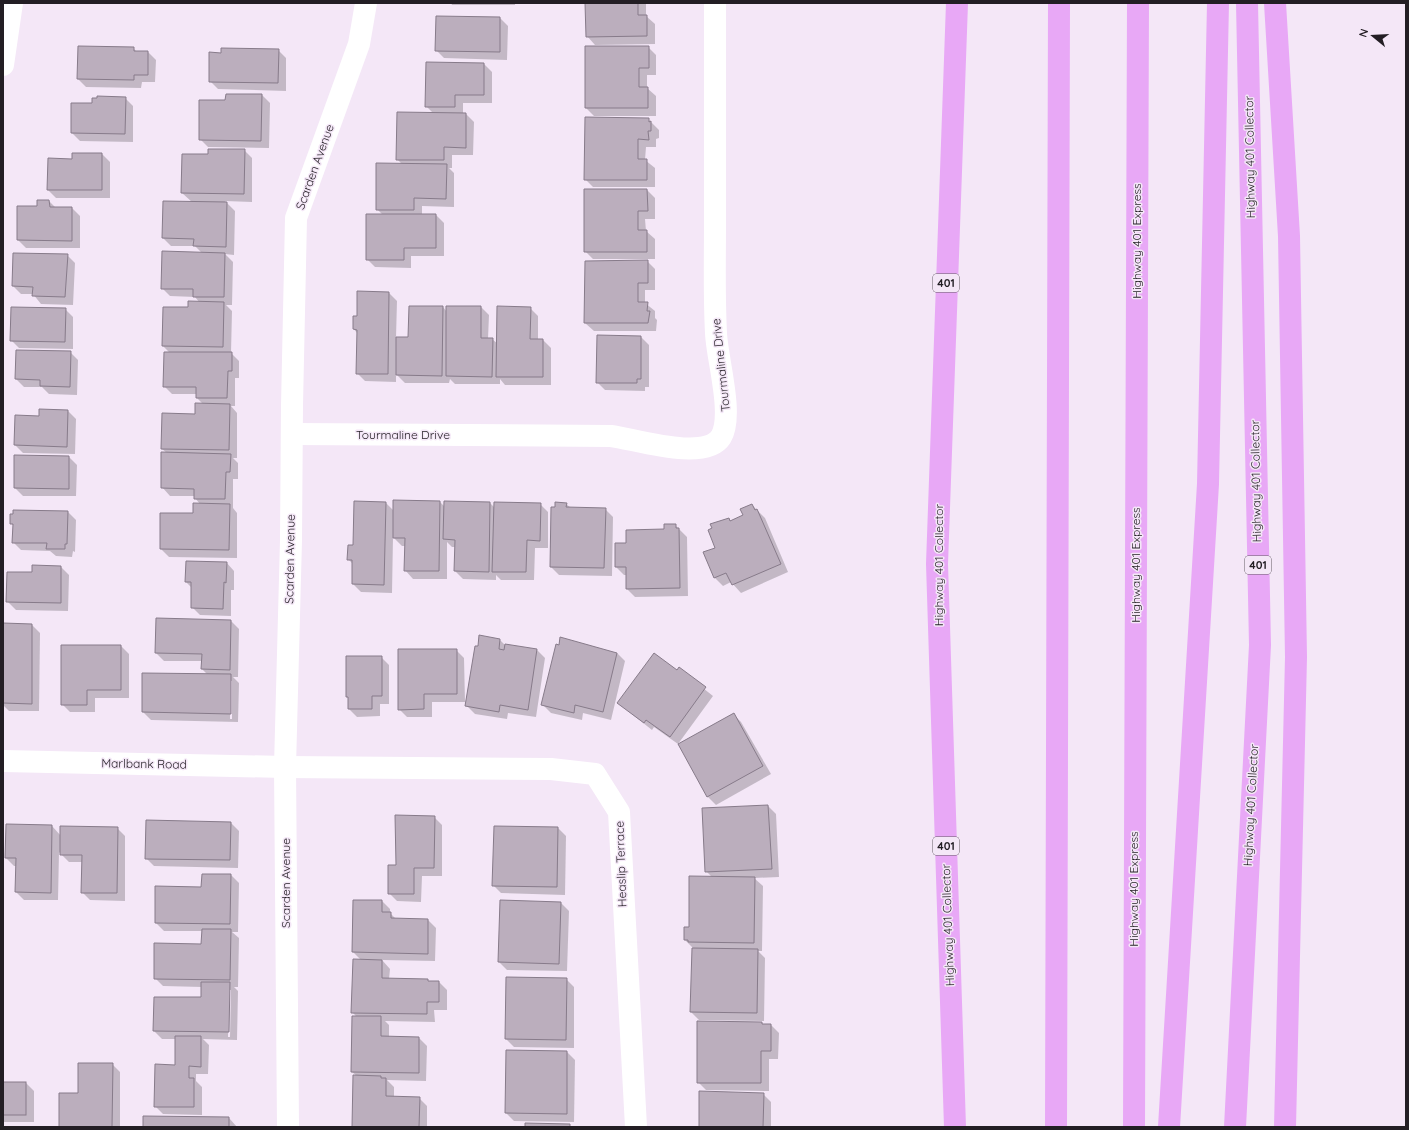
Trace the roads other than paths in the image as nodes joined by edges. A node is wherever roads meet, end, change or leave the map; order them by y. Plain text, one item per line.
1 (12, 3) edge
2 (366, 3) edge
3 (715, 3) edge
4 (957, 3) edge
5 (1059, 3) edge
6 (1138, 3) edge
7 (1218, 3) edge
8 (1247, 3) edge
9 (1275, 3) edge
10 (3, 65) edge
11 (292, 434) junction
12 (3, 761) edge
13 (285, 767) junction
14 (288, 1127) edge
15 (636, 1127) edge
16 (955, 1127) edge
17 (1056, 1127) edge
18 (1134, 1127) edge
19 (1169, 1127) edge
20 (1235, 1127) edge
21 (1285, 1127) edge

1 - 10 street
2 - 11 street, Scarden Avenue
3 - 11 street, Tourmaline Drive
4 - 16 highway, Highway 401 Collector / 401
5 - 17 highway
6 - 18 highway, Highway 401 Express
7 - 19 highway
8 - 20 highway, Highway 401 Collector / 401
9 - 21 highway
11 - 13 street, Scarden Avenue
12 - 13 street, Marlbank Road
13 - 14 street, Scarden Avenue
13 - 15 street, Heaslip Terrace

